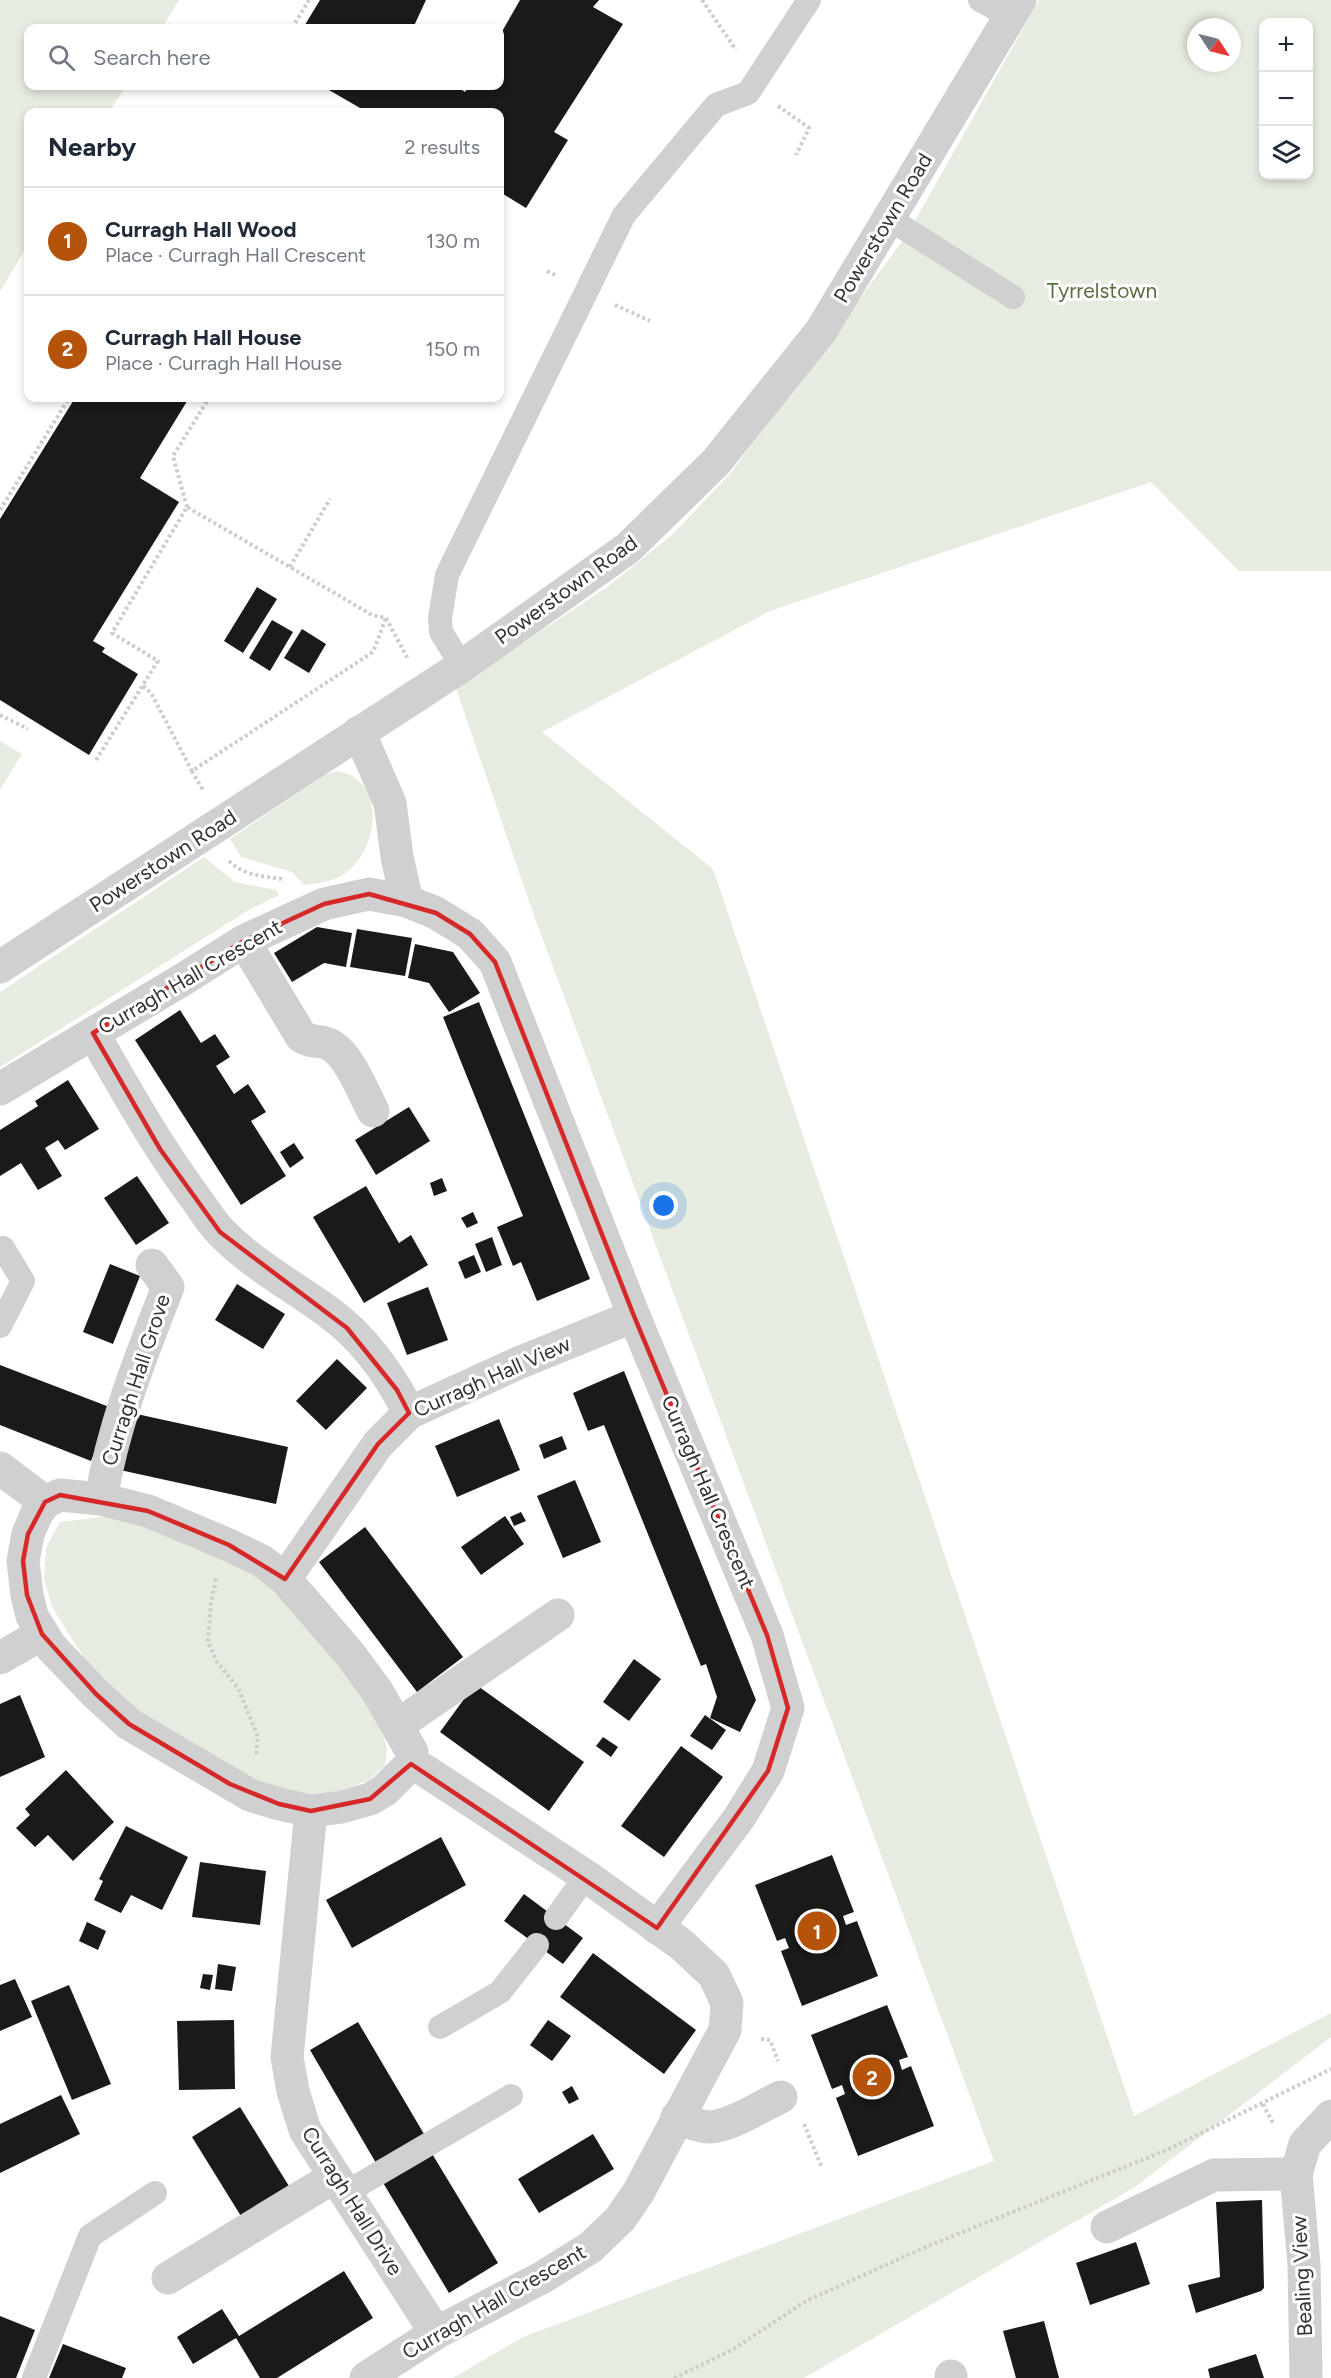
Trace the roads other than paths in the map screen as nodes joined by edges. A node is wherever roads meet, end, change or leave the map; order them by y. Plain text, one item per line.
1 (809, 0) edge
2 (980, 0) edge
3 (1016, 8) edge
4 (888, 218) junction
5 (1013, 297) dead end
6 (462, 666) junction
7 (359, 732) junction
8 (407, 901) junction
9 (244, 941) junction
10 (0, 967) edge
11 (93, 1033) junction
12 (0, 1089) edge
13 (373, 1111) dead end
14 (3, 1248) dead end
15 (152, 1265) dead end
16 (634, 1316) junction
17 (0, 1326) edge
18 (409, 1413) junction
19 (0, 1468) edge
20 (101, 1499) junction
21 (45, 1502) junction
22 (285, 1578) junction
23 (558, 1614) dead end
24 (42, 1634) junction
25 (0, 1658) edge
26 (398, 1725) junction
27 (411, 1764) junction
28 (311, 1811) junction
29 (585, 1876) junction
30 (556, 1918) dead end
31 (657, 1928) junction
32 (537, 1945) dead end
33 (440, 2027) dead end
34 (511, 2096) dead end
35 (781, 2097) dead end
36 (1331, 2116) edge
37 (677, 2117) junction
38 (1296, 2174) junction
39 (339, 2185) junction
40 (155, 2193) dead end
41 (1107, 2227) dead end
42 (168, 2278) dead end
43 (436, 2333) junction
44 (34, 2378) edge
45 (366, 2378) edge
46 (1306, 2378) edge

1 - 6 lane
2 - 3 lane
3 - 4 street, Powerstown Road
4 - 5 lane
4 - 6 street, Powerstown Road
6 - 7 street, Powerstown Road
7 - 8 street
7 - 10 street, Powerstown Road
8 - 9 street, Curragh Hall Crescent
8 - 16 street, Curragh Hall Crescent
9 - 11 street, Curragh Hall Crescent
9 - 13 street
11 - 12 street, Curragh Hall Crescent
11 - 18 street
14 - 17 lane
15 - 20 street, Curragh Hall Grove
16 - 18 street, Curragh Hall View
16 - 31 street, Curragh Hall Crescent
18 - 22 street, Curragh Hall View
19 - 21 street
20 - 21 street
20 - 22 street
21 - 24 street
22 - 26 street
23 - 26 street
24 - 25 street
24 - 28 street
26 - 27 street
27 - 28 street
27 - 29 street
28 - 39 street, Curragh Hall Drive
29 - 30 lane
29 - 31 street
31 - 37 street, Curragh Hall Crescent
32 - 33 lane
34 - 39 lane
35 - 37 street
36 - 38 street, Bealing View
37 - 43 street, Curragh Hall Crescent
38 - 41 street
38 - 46 street, Bealing View
39 - 42 street
39 - 43 street, Curragh Hall Drive
40 - 44 lane
43 - 45 street, Curragh Hall Crescent

